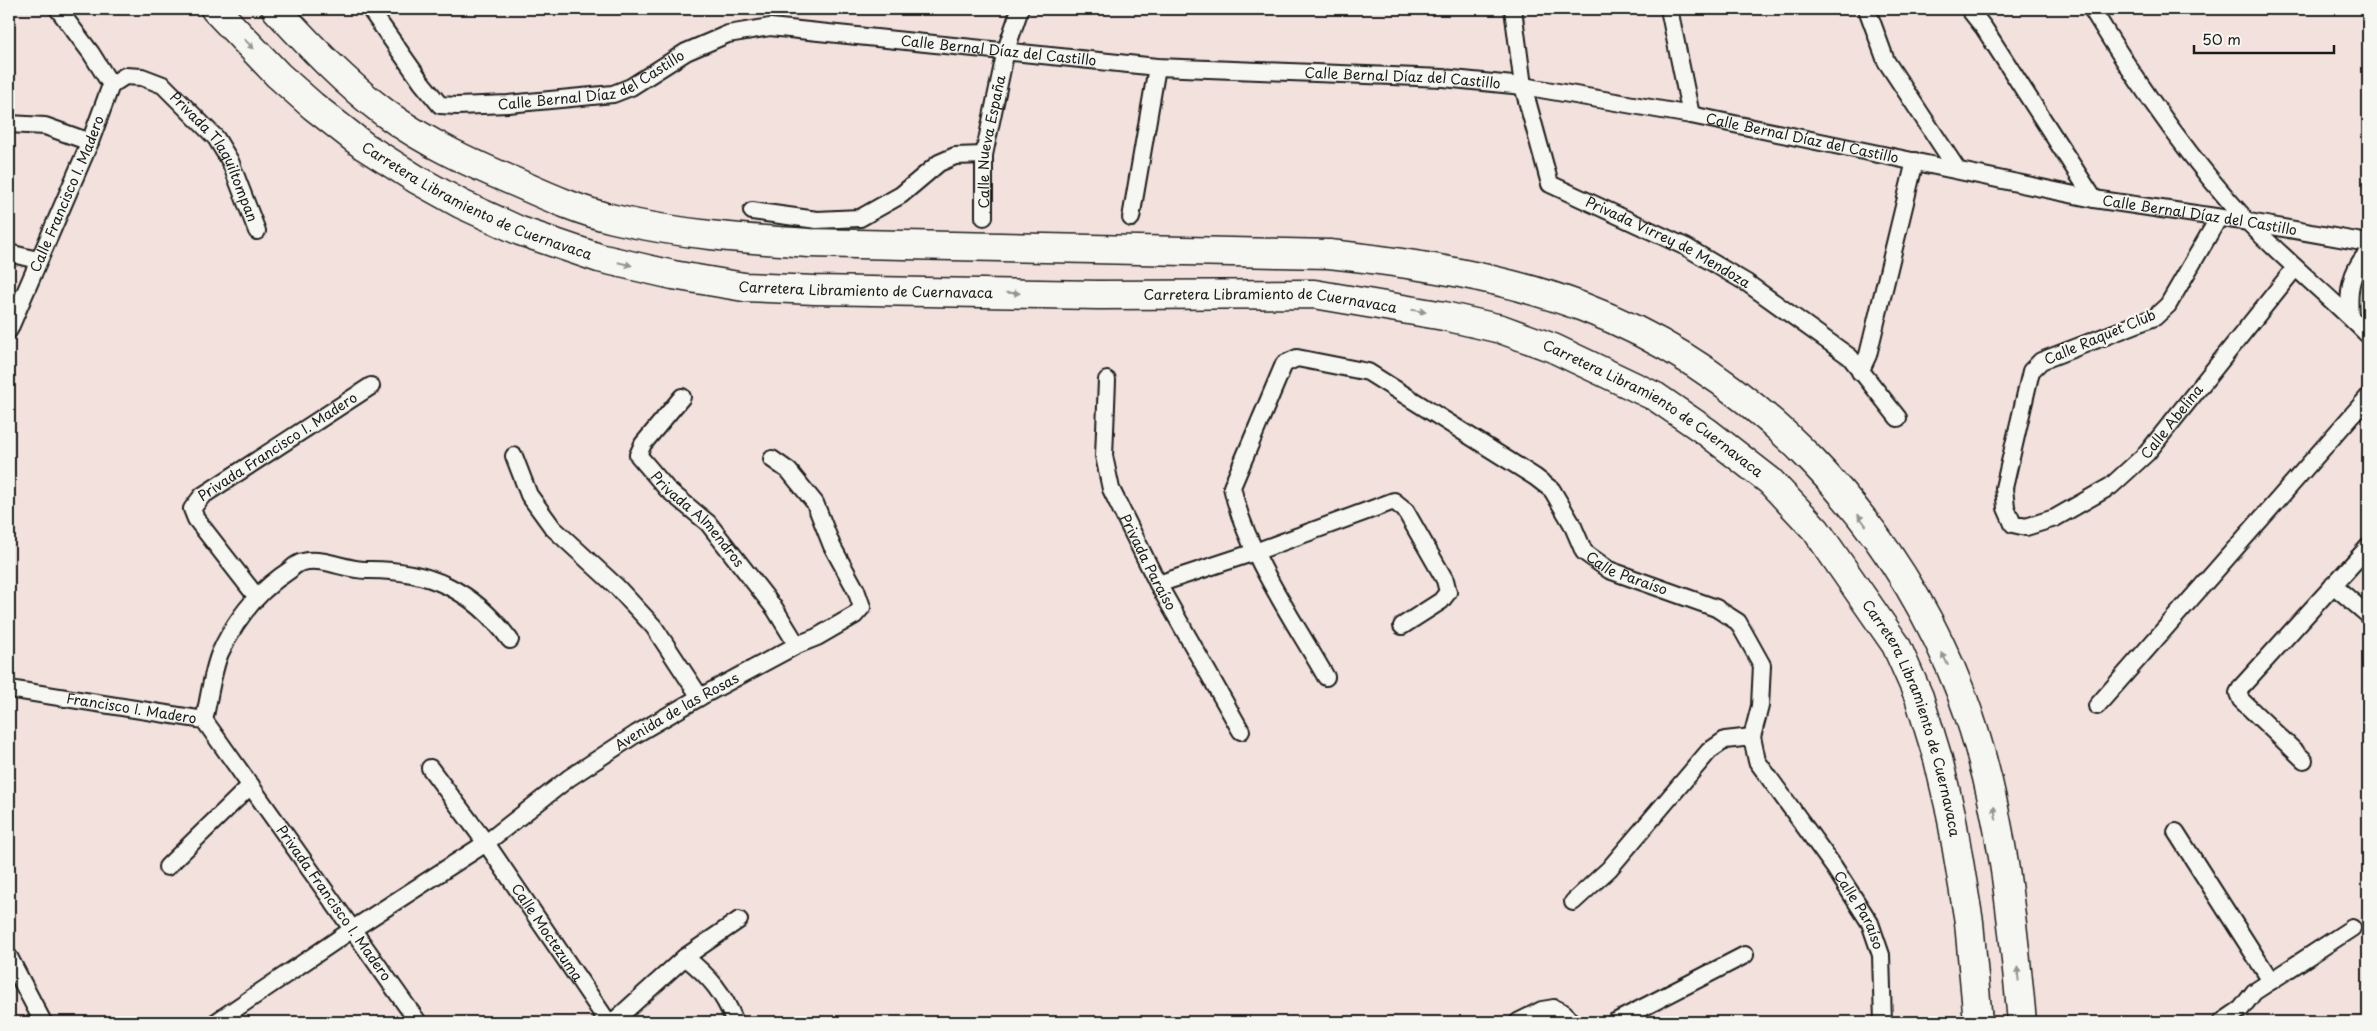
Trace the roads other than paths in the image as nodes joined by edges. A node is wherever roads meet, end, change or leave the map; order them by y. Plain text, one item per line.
1 (58, 9) edge
2 (215, 9) edge
3 (276, 9) edge
4 (370, 9) edge
5 (1020, 9) edge
6 (1513, 9) edge
7 (1669, 9) edge
8 (1867, 9) edge
9 (1969, 9) edge
10 (2092, 9) edge
11 (1006, 50) junction
12 (1157, 66) junction
13 (110, 85) junction
14 (1523, 86) junction
15 (1691, 115) junction
16 (9, 124) edge
17 (90, 142) junction
18 (984, 155) junction
19 (1915, 161) junction
20 (1958, 169) junction
21 (2094, 199) junction
22 (752, 211) dead end
23 (984, 217) dead end
24 (1130, 218) dead end
25 (2218, 219) junction
26 (2249, 222) junction
27 (257, 231) dead end
28 (2368, 243) edge
29 (2368, 252) edge
30 (9, 253) edge
31 (37, 260) junction
32 (2295, 268) junction
33 (2350, 316) junction
34 (9, 330) edge
35 (2368, 334) edge
36 (1860, 372) junction
37 (1107, 380) dead end
38 (371, 386) dead end
39 (682, 397) dead end
40 (2368, 397) edge
41 (1898, 418) dead end
42 (514, 456) dead end
43 (772, 459) dead end
44 (2013, 524) joint
45 (2367, 551) edge
46 (1256, 552) junction
47 (1158, 584) junction
48 (2332, 585) junction
49 (256, 596) junction
50 (2368, 615) edge
51 (1402, 626) dead end
52 (510, 640) dead end
53 (797, 645) junction
54 (1326, 677) dead end
55 (9, 689) edge
56 (700, 697) junction
57 (2097, 706) dead end
58 (204, 720) junction
59 (1241, 731) dead end
60 (1752, 737) junction
61 (2304, 760) dead end
62 (430, 768) dead end
63 (251, 785) junction
64 (2176, 832) dead end
65 (486, 843) junction
66 (167, 867) dead end
67 (1573, 902) dead end
68 (738, 920) dead end
69 (353, 928) junction
70 (2352, 928) dead end
71 (1745, 955) dead end
72 (9, 957) edge
73 (686, 957) junction
74 (2272, 980) junction
75 (2227, 1021) edge
76 (43, 1022) edge
77 (216, 1022) edge
78 (418, 1022) edge
79 (608, 1022) edge
80 (613, 1022) edge
81 (736, 1022) edge
82 (1518, 1022) edge
83 (1571, 1022) edge
84 (1615, 1022) edge
85 (1883, 1022) edge
86 (1978, 1022) edge
87 (2022, 1022) edge

1 - 13 street
2 -> 86 highway, Carretera Libramiento de Cuernavaca
87 -> 3 highway
4 - 11 street, Calle Bernal Díaz del Castillo
5 - 11 street, Calle Nueva España
6 - 14 street, Privada Virrey de Mendoza
7 - 15 street
8 - 20 street
9 - 21 street
10 - 26 street
11 - 12 street, Calle Bernal Díaz del Castillo
11 - 18 street, Calle Nueva España
12 - 14 street, Calle Bernal Díaz del Castillo
12 - 24 street
13 - 17 street, Calle Francisco I. Madero
13 - 27 street, Privada Tlaquiltompan
14 - 15 street, Calle Bernal Díaz del Castillo
14 - 36 street, Privada Virrey de Mendoza
15 - 19 street, Calle Bernal Díaz del Castillo
16 - 17 street
17 - 31 street, Calle Francisco I. Madero
18 - 22 street
18 - 23 street, Calle Nueva España
19 - 20 street, Calle Bernal Díaz del Castillo
19 - 36 street
20 - 21 street, Calle Bernal Díaz del Castillo
21 - 25 street, Calle Bernal Díaz del Castillo
25 - 26 street, Calle Bernal Díaz del Castillo
25 - 44 street, Calle Raquet Club
26 - 28 street, Calle Bernal Díaz del Castillo
26 - 32 street
29 - 33 street
30 - 31 street
31 - 34 street, Calle Francisco I. Madero
32 - 33 street
32 - 44 street, Calle Abelina
33 - 35 street
36 - 41 street, Privada Virrey de Mendoza
37 - 47 street, Privada Paraíso
38 - 49 street, Privada Francisco I. Madero
39 - 53 street, Privada Almendros
40 - 57 street
42 - 56 street
43 - 53 street, Avenida de las Rosas
45 - 48 street
46 - 47 street
46 - 51 street
46 - 54 street, Calle Paraíso
46 - 60 street, Calle Paraíso
47 - 59 street, Privada Paraíso
48 - 50 street
48 - 61 street
49 - 52 street
49 - 58 street
53 - 56 street, Avenida de las Rosas
55 - 58 street, Francisco I. Madero
56 - 65 street, Avenida de las Rosas
58 - 63 street, Francisco I. Madero
60 - 67 street
60 - 85 street, Calle Paraíso
62 - 65 street, Calle Moctezuma
63 - 66 street
63 - 69 street, Privada Francisco I. Madero
64 - 74 street
65 - 69 street, Avenida de las Rosas
65 - 79 street, Calle Moctezuma
68 - 73 street
69 - 77 street
69 - 78 street, Privada Francisco I. Madero
70 - 74 street
71 - 84 street
72 - 76 street
73 - 80 street
73 - 81 street
74 - 75 street
82 - 83 street

